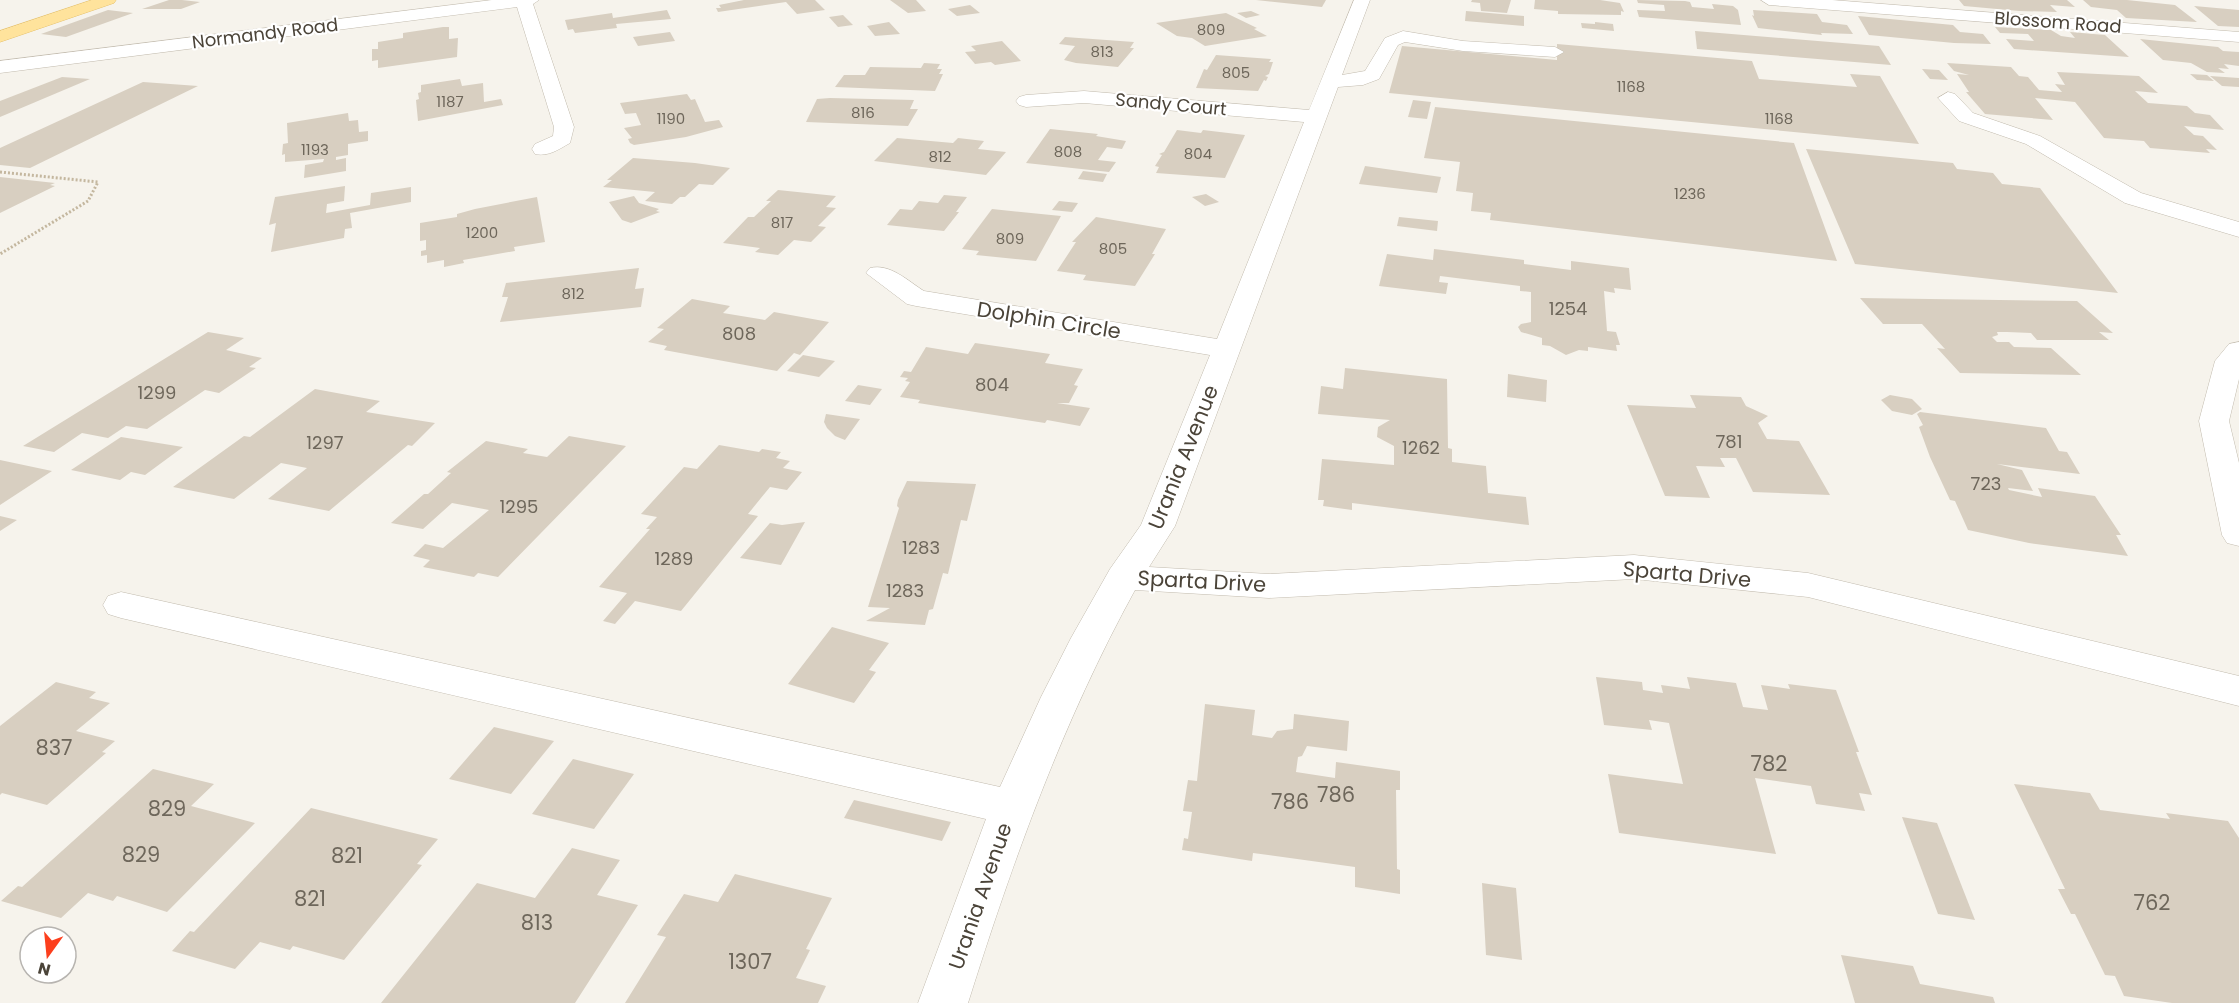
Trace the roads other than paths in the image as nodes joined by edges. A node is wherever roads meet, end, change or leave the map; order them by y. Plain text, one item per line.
1 (108, 0) edge
2 (527, 0) edge
3 (1362, 0) edge
4 (1769, 0) edge
5 (0, 37) edge
6 (2239, 37) edge
7 (1555, 52) dead end
8 (0, 67) edge
9 (1330, 82) junction
10 (1948, 98) dead end
11 (1026, 101) dead end
12 (1317, 117) junction
13 (543, 149) dead end
14 (2239, 230) edge
15 (879, 273) dead end
16 (1227, 349) junction
17 (2239, 350) edge
18 (2239, 535) edge
19 (1123, 577) junction
20 (121, 605) dead end
21 (2239, 691) edge
22 (1011, 807) junction
23 (943, 1003) edge

1 - 5 main road
2 - 8 street, Normandy Road
2 - 13 street
3 - 9 street, Urania Avenue
4 - 6 street, Blossom Road
7 - 9 street
9 - 12 street, Urania Avenue
10 - 14 street
11 - 12 street, Sandy Court
12 - 16 street, Urania Avenue
15 - 16 street, Dolphin Circle
16 - 19 street, Urania Avenue
17 - 18 street
19 - 21 street, Sparta Drive
19 - 22 street, Urania Avenue
20 - 22 street
22 - 23 street, Urania Avenue

